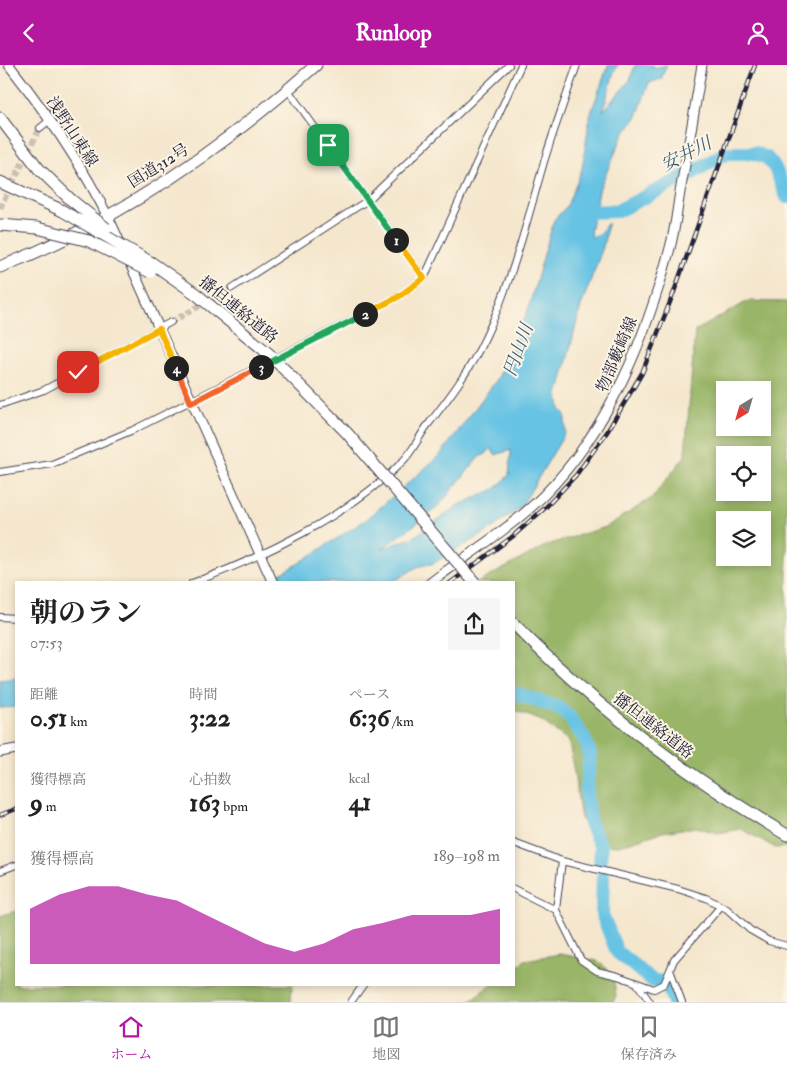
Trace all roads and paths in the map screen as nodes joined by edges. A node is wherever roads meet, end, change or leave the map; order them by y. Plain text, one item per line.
1 (9, 65) edge
2 (316, 65) edge
3 (510, 65) edge
4 (521, 65) edge
5 (577, 65) edge
6 (702, 65) edge
7 (288, 90) junction
8 (0, 118) edge
9 (50, 120) junction
10 (40, 128) tunnel mouth
11 (0, 182) edge
12 (368, 200) junction
13 (108, 215) junction
14 (0, 225) edge
15 (152, 264) junction
16 (0, 267) edge
17 (424, 278) junction
18 (232, 288) tunnel mouth
19 (171, 322) tunnel mouth
20 (159, 329) junction
21 (191, 403) junction
22 (0, 405) edge
23 (0, 472) edge
24 (261, 557) junction
25 (197, 581) edge
26 (271, 581) edge
27 (433, 581) edge
28 (473, 581) edge
29 (0, 617) edge
30 (15, 617) edge
31 (515, 624) edge
32 (15, 749) edge
33 (0, 752) edge
34 (787, 835) edge
35 (515, 843) edge
36 (562, 861) junction
37 (15, 865) edge
38 (0, 871) edge
39 (515, 890) edge
40 (721, 906) junction
41 (556, 911) junction
42 (787, 946) edge
43 (669, 973) junction
44 (634, 982) junction
45 (363, 986) edge
46 (351, 1002) edge
47 (650, 1002) edge
48 (682, 1002) edge

1 - 9 main road, 浅野山東線
2 - 7 highway, 国道312号
3 - 12 street
4 - 17 street
5 - 24 street
6 - 27 main road, 物部藪崎線
7 - 12 street
7 - 13 highway, 国道312号
8 - 15 highway, bridge
9 - 10 street
9 - 13 main road, 浅野山東線
11 - 15 highway, bridge
12 - 17 street
12 - 18 street
13 - 16 highway, 国道312号
13 - 20 main road, 浅野山東線
14 - 15 highway, bridge
15 - 28 highway, 播但連絡道路, bridge
17 - 21 street
19 - 20 street
20 - 21 main road, 浅野山東線
20 - 22 street
21 - 23 street
21 - 24 main road, 浅野山東線
24 - 25 street
24 - 26 main road, 浅野山東線
29 - 30 street
31 - 34 highway, 播但連絡道路
32 - 33 main road
35 - 36 street
36 - 40 street
36 - 41 street
37 - 38 street
39 - 41 street
40 - 42 street
40 - 43 street
41 - 44 street
43 - 44 street
43 - 48 street
44 - 47 street
45 - 46 street

